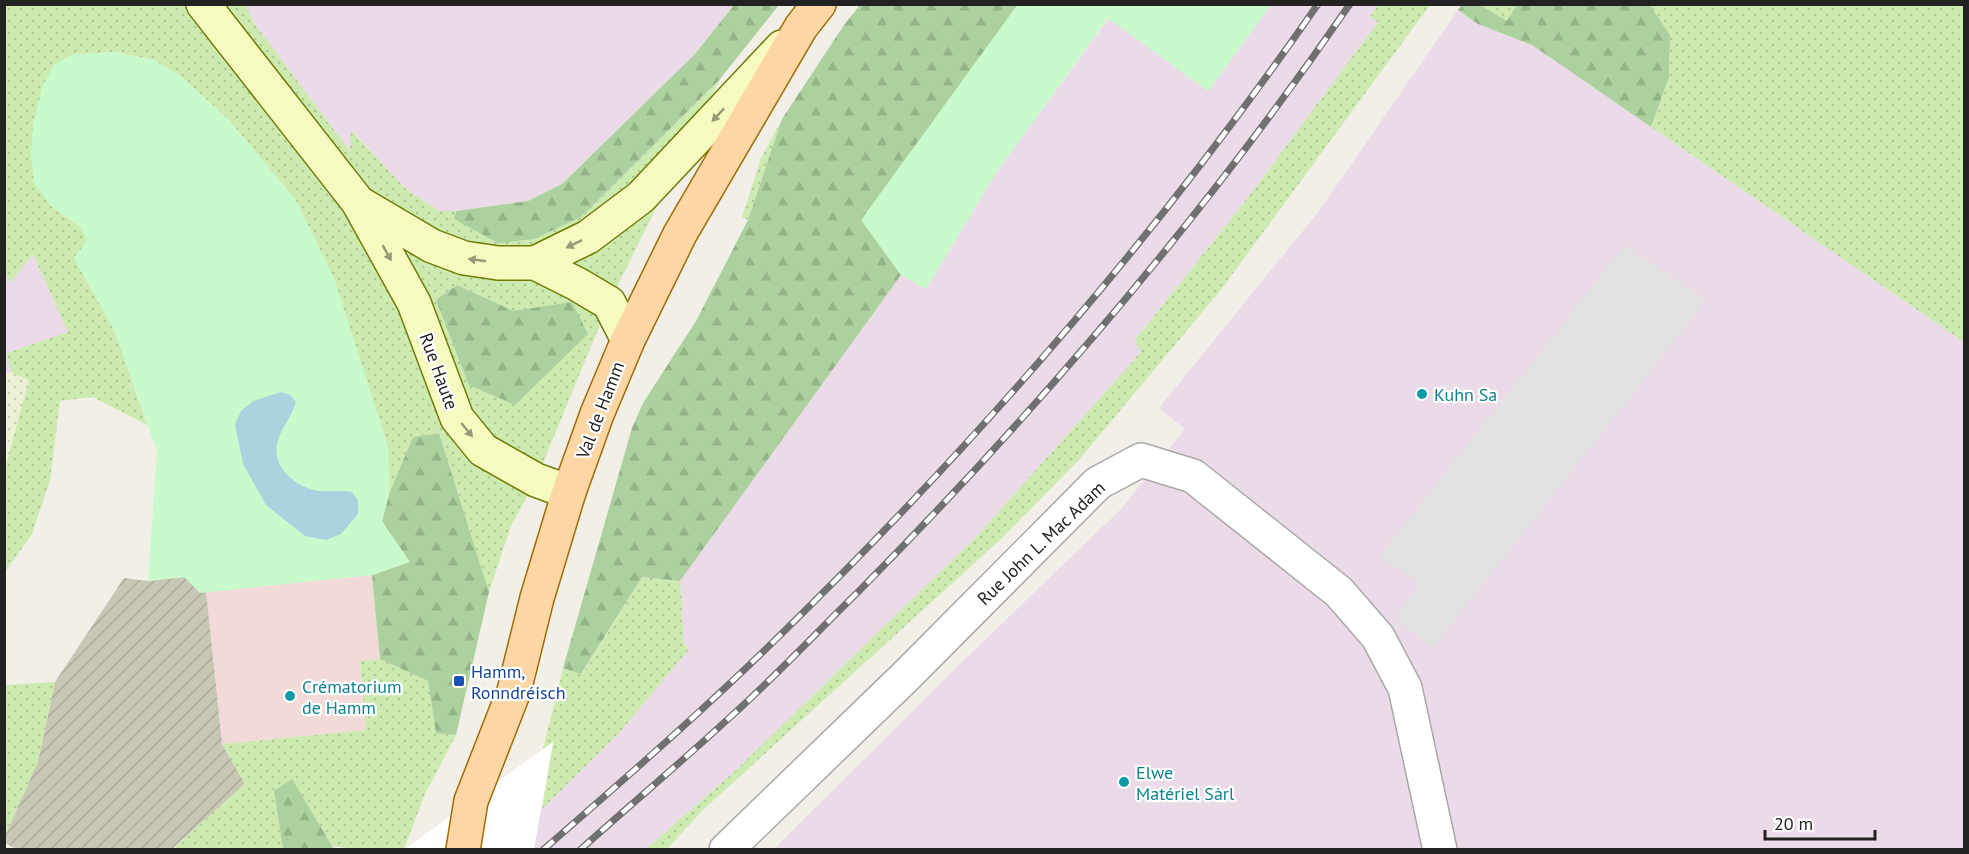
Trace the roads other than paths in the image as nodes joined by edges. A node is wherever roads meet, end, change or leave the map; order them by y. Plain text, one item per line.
1 (203, 4) edge
2 (810, 16) edge
3 (358, 202) junction
4 (536, 263) junction
5 (628, 340) junction
6 (569, 492) junction
7 (463, 849) edge
8 (726, 849) edge
9 (1440, 849) edge

1 - 3 main road, Rue Haute
2 -> 4 main road, Rue Haute
2 - 5 main road, Val de Hamm
4 -> 3 main road, Rue Haute
3 -> 6 main road, Rue Haute
4 - 5 main road, Rue Haute
5 - 6 main road, Val de Hamm
6 - 7 main road, Val de Hamm
8 - 9 street, Rue John L. Mac Adam

